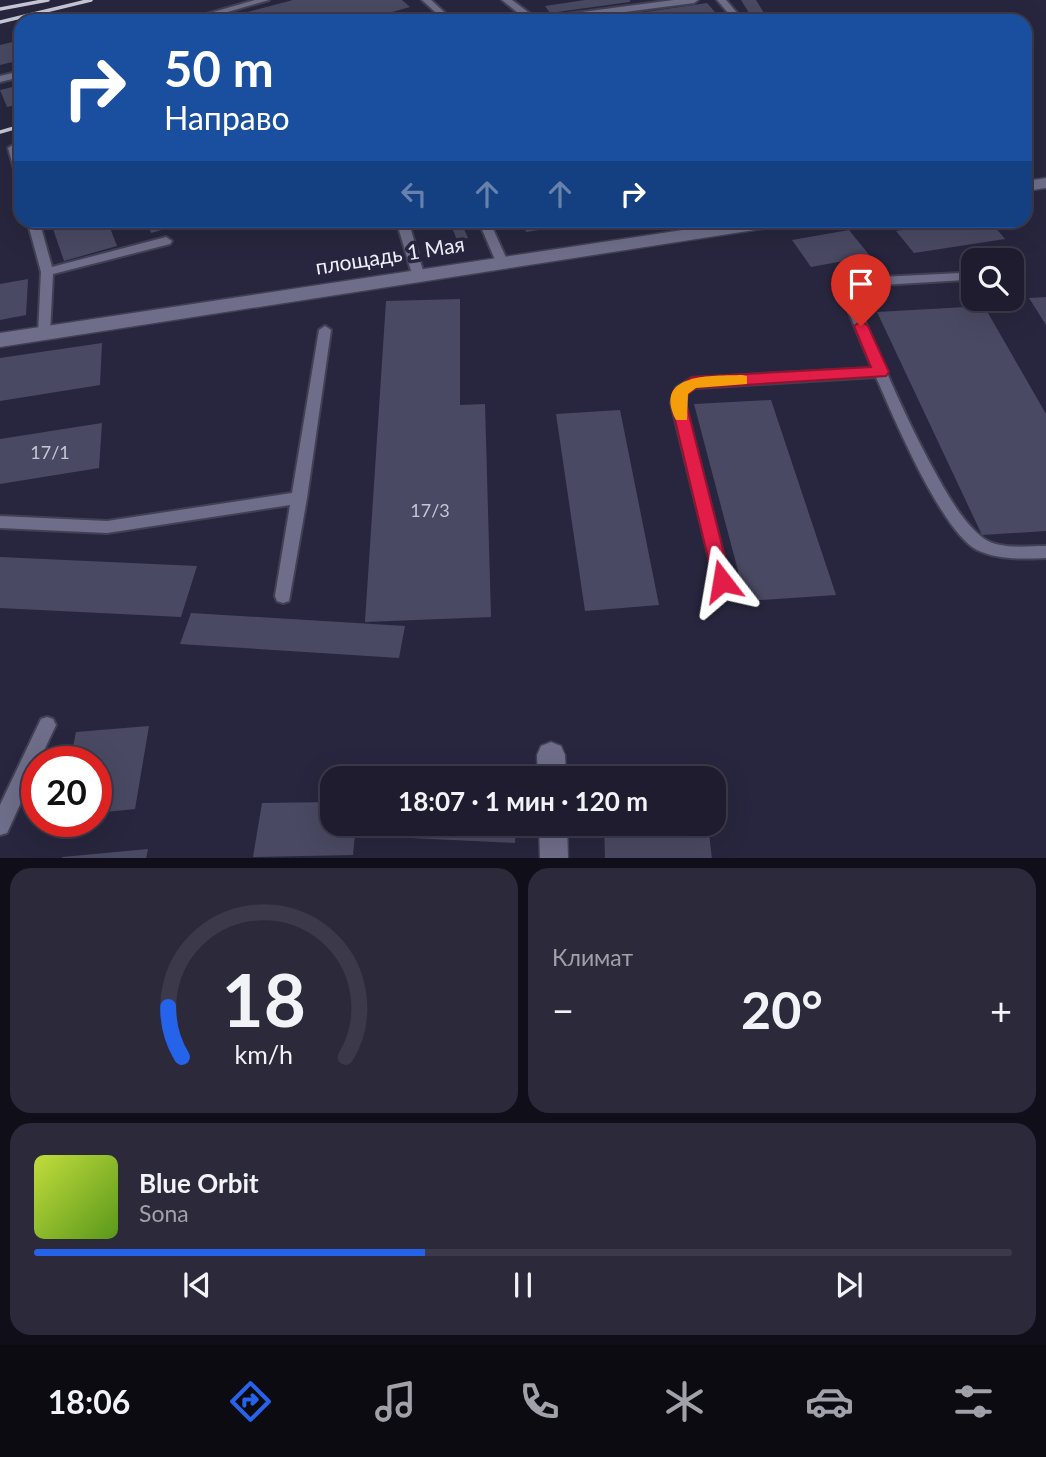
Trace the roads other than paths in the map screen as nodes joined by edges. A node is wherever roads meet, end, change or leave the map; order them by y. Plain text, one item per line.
1 (265, 0) edge
2 (426, 0) edge
3 (506, 0) edge
4 (528, 0) edge
5 (694, 0) edge
6 (721, 0) edge
7 (212, 14) edge
8 (442, 14) edge
9 (524, 14) joint
10 (587, 14) edge
11 (734, 14) edge
12 (13, 148) dead end
13 (14, 152) edge
14 (35, 228) edge
15 (404, 228) edge
16 (487, 228) edge
17 (733, 228) edge
18 (166, 241) dead end
19 (502, 262) junction
20 (47, 272) junction
21 (418, 274) junction
22 (961, 277) dead end
23 (325, 330) dead end
24 (44, 333) junction
25 (0, 340) edge
26 (881, 372) junction
27 (300, 498) junction
28 (0, 522) edge
29 (1046, 552) edge
30 (722, 581) dead end
31 (283, 596) dead end
32 (47, 724) dead end
33 (0, 826) edge
34 (553, 836) edge
35 (554, 858) edge

1 - 7 lane
2 - 8 lane
3 - 9 lane
4 - 9 lane
5 - 10 lane
6 - 11 lane
12 - 13 lane
14 - 20 lane
15 - 21 lane
16 - 19 lane
17 - 19 street, площадь 1 Мая
18 - 20 lane
19 - 21 street, площадь 1 Мая
20 - 24 lane
21 - 24 street, площадь 1 Мая
22 - 26 lane
23 - 27 lane
24 - 25 street, площадь 1 Мая
26 - 29 lane
26 - 30 lane
27 - 28 lane
27 - 31 lane
32 - 33 lane
34 - 35 street

